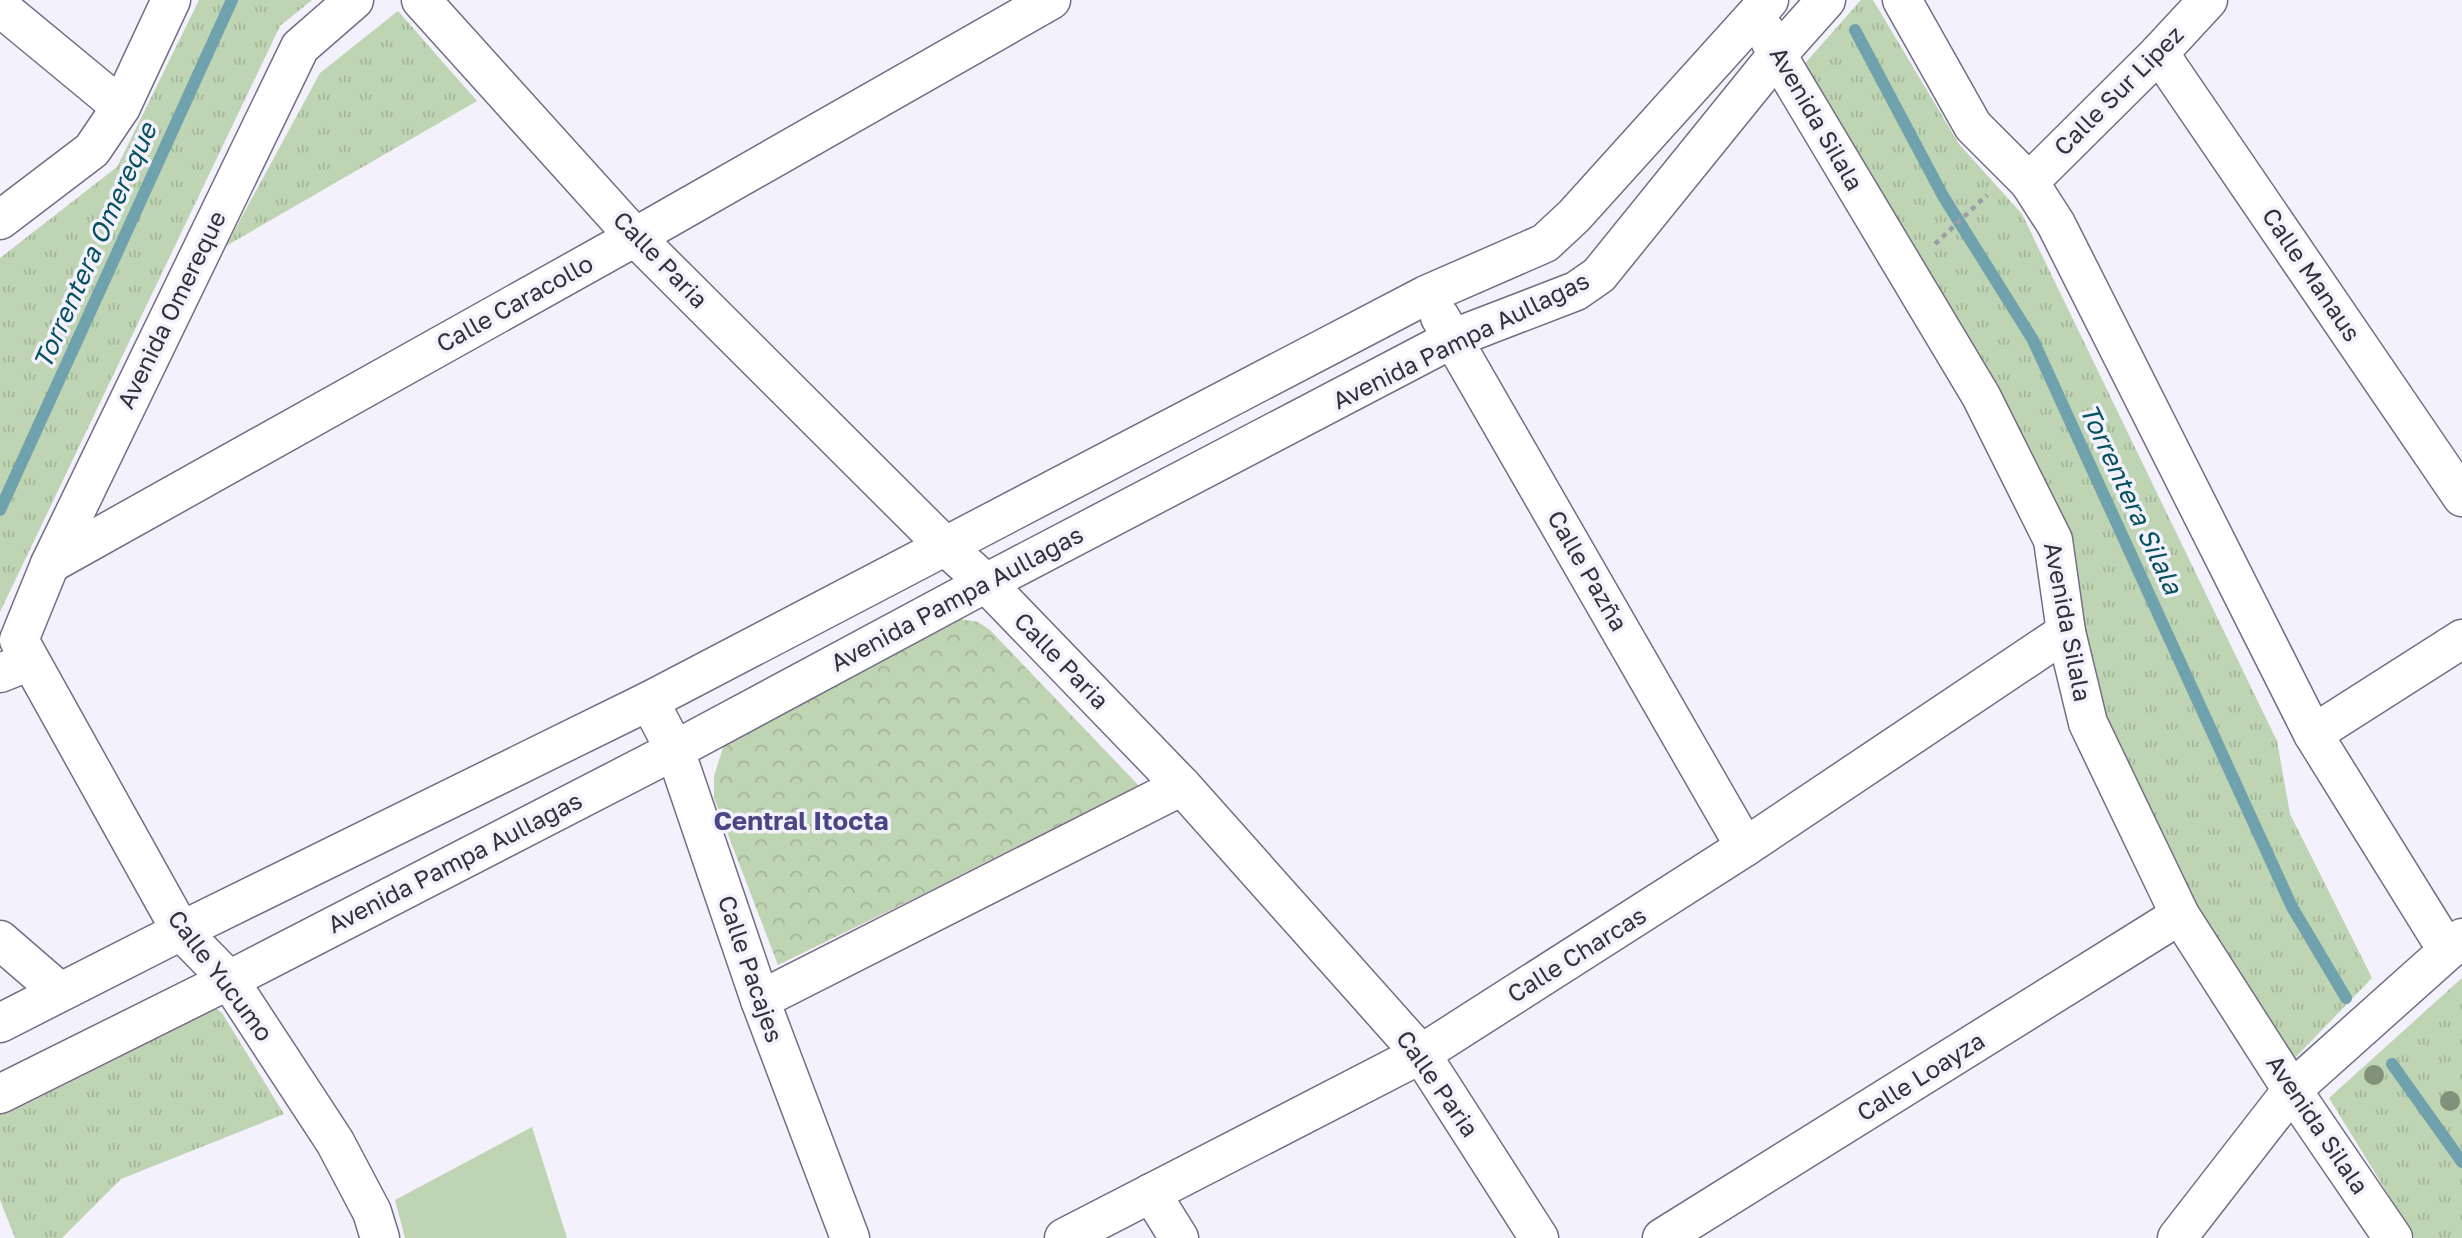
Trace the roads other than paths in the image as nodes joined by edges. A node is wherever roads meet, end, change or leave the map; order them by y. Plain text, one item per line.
1 (171, 0) edge
2 (354, 0) edge
3 (421, 0) edge
4 (1051, 0) edge
5 (1826, 0) edge
6 (1902, 0) edge
7 (2208, 0) edge
8 (1758, 5) edge
9 (0, 6) edge
10 (2158, 53) junction
11 (1777, 55) junction
12 (121, 107) junction
13 (2029, 182) junction
14 (0, 220) edge
15 (635, 237) junction
16 (1426, 295) junction
17 (1454, 338) junction
18 (2459, 483) edge
19 (944, 545) junction
20 (50, 564) junction
21 (986, 583) junction
22 (2066, 632) junction
23 (2462, 639) edge
24 (16, 658) edge
25 (649, 701) junction
26 (2314, 734) junction
27 (676, 750) junction
28 (1182, 786) junction
29 (1745, 848) junction
30 (2180, 915) junction
31 (181, 931) junction
32 (0, 940) edge
33 (2454, 944) edge
34 (229, 980) junction
35 (60, 992) junction
36 (760, 1000) junction
37 (0, 1023) edge
38 (1421, 1054) junction
39 (2292, 1090) junction
40 (0, 1094) edge
41 (1151, 1193) junction
42 (380, 1238) edge
43 (850, 1238) edge
44 (1064, 1238) edge
45 (1180, 1238) edge
46 (1539, 1238) edge
47 (1662, 1238) edge
48 (2177, 1238) edge
49 (2393, 1238) edge

1 - 12 street
2 - 20 street, Avenida Omereque
3 - 15 street, Calle Paria
4 - 15 street, Calle Caracollo
5 - 11 street, Avenida Pampa Aullagas
6 - 13 street
7 - 10 street, Calle Sur Lipez
8 - 11 street, Avenida Silala
8 - 16 street
9 - 12 street
10 - 13 street, Calle Sur Lipez
10 - 18 street, Calle Manaus
11 - 17 street, Avenida Pampa Aullagas
11 - 22 street, Avenida Silala
12 - 14 street
13 - 26 street
15 - 19 street, Calle Paria
15 - 20 street, Calle Caracollo
16 - 17 street, Calle Pazña
16 - 19 street
17 - 21 street, Avenida Pampa Aullagas
17 - 29 street, Calle Pazña
19 - 21 street, Calle Paria
19 - 25 street
20 - 24 street, Avenida Omereque
21 - 27 street, Avenida Pampa Aullagas
21 - 28 street, Calle Paria
22 - 29 street, Calle Charcas
22 - 30 street, Avenida Silala
23 - 26 street
24 - 31 street, Calle Yucumo
25 - 27 street, Calle Pacajes
25 - 31 street
26 - 33 street
27 - 34 street, Avenida Pampa Aullagas
27 - 36 street, Calle Pacajes
28 - 36 street
28 - 38 street, Calle Paria
29 - 38 street, Calle Charcas
30 - 39 street, Avenida Silala
30 - 47 street, Calle Loayza
31 - 34 street, Calle Yucumo
31 - 35 street
32 - 35 street
33 - 39 street
34 - 40 street, Avenida Pampa Aullagas
34 - 42 street, Calle Yucumo
35 - 37 street
36 - 43 street, Calle Pacajes
38 - 41 street, Calle Charcas
38 - 46 street, Calle Paria
39 - 48 street
39 - 49 street, Avenida Silala
41 - 44 street, Calle Charcas
41 - 45 street

